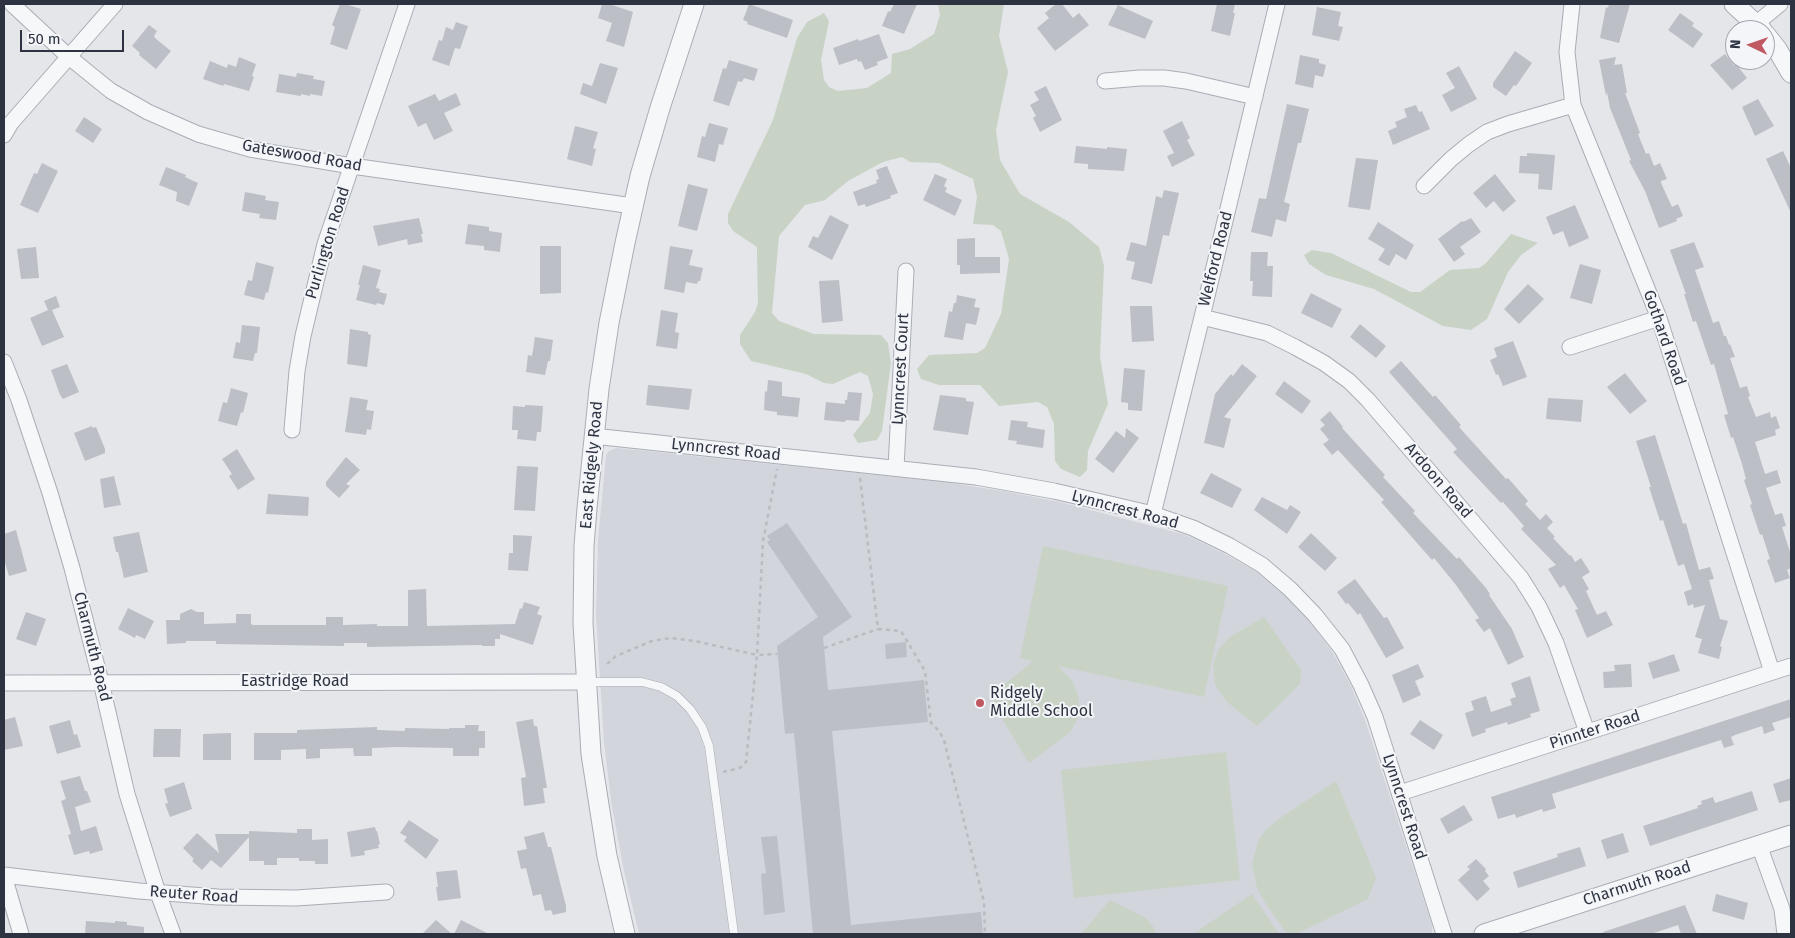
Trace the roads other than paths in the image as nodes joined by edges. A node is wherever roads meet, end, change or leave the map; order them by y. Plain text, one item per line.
1 (12, 4) edge
2 (114, 4) edge
3 (407, 4) edge
4 (694, 4) edge
5 (1277, 4) edge
6 (1572, 4) edge
7 (1734, 4) edge
8 (1780, 4) edge
9 (1751, 20) edge
10 (1768, 20) edge
11 (1775, 46) edge
12 (69, 58) junction
13 (1791, 73) edge
14 (1105, 81) dead end
15 (1255, 97) junction
16 (1573, 105) junction
17 (4, 135) edge
18 (352, 166) junction
19 (1424, 186) dead end
20 (633, 206) junction
21 (906, 271) dead end
22 (1202, 317) junction
23 (1659, 318) junction
24 (1570, 348) dead end
25 (4, 362) edge
26 (292, 430) dead end
27 (593, 436) junction
28 (896, 468) junction
29 (1153, 514) junction
30 (1791, 666) edge
31 (1772, 672) junction
32 (101, 682) junction
33 (586, 682) junction
34 (4, 683) edge
35 (1587, 732) junction
36 (1400, 793) junction
37 (1791, 835) edge
38 (1759, 845) junction
39 (4, 875) edge
40 (386, 892) dead end
41 (158, 893) junction
42 (21, 934) edge
43 (173, 934) edge
44 (625, 934) edge
45 (734, 934) edge
46 (1444, 934) edge
47 (1484, 934) edge
48 (1785, 934) edge

1 - 12 street, Gateswood Road
2 - 12 street
3 - 18 street, Purlington Road
4 - 20 street, East Ridgely Road
5 - 15 street, Welford Road
6 - 16 street, Gothard Road
7 - 9 street
8 - 10 street
11 - 13 street
12 - 17 street
12 - 18 street, Gateswood Road
14 - 15 street
15 - 22 street, Welford Road
16 - 19 street
16 - 23 street, Gothard Road
18 - 20 street, Gateswood Road
18 - 26 street, Purlington Road
20 - 27 street, East Ridgely Road
21 - 28 street, Lynncrest Court
22 - 29 street, Welford Road
22 - 35 street, Ardoon Road
23 - 24 street
23 - 31 street, Gothard Road
25 - 32 street, Charmuth Road
27 - 28 street, Lynncrest Road
27 - 33 street, East Ridgely Road
28 - 29 street, Lynncrest Road
29 - 36 street, Lynncrest Road
30 - 31 street, Pinnter Road
31 - 35 street, Pinnter Road
32 - 33 street, Eastridge Road
32 - 34 street, Eastridge Road
32 - 41 street, Charmuth Road
33 - 44 street, East Ridgely Road
33 - 45 lane
35 - 36 street, Pinnter Road
36 - 46 street, Lynncrest Road
37 - 38 street, Charmuth Road
38 - 47 street, Charmuth Road
38 - 48 street
39 - 41 street, Reuter Road
39 - 42 street
40 - 41 street, Reuter Road
41 - 43 street, Charmuth Road

